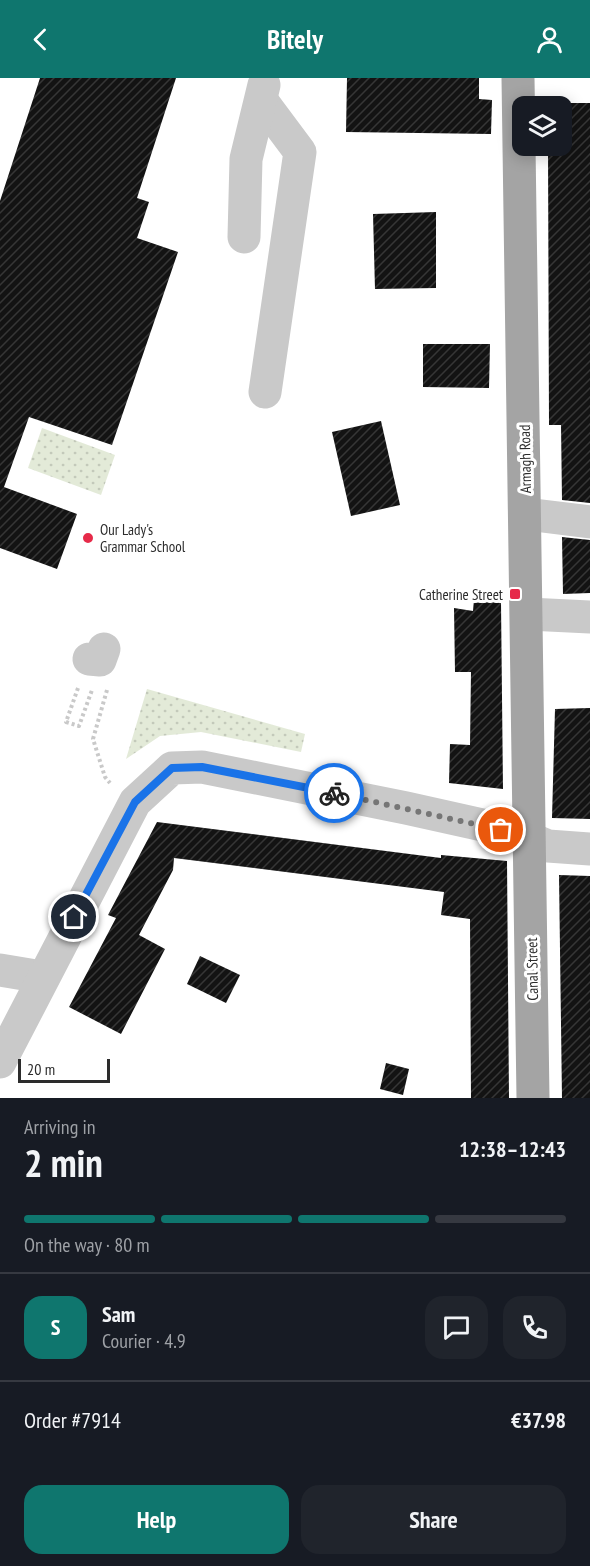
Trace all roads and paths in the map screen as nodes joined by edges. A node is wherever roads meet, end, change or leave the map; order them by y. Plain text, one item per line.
1 (518, 78) edge
2 (263, 89) edge
3 (244, 237) dead end
4 (265, 392) dead end
5 (526, 514) junction
6 (590, 522) edge
7 (528, 614) junction
8 (590, 617) edge
9 (99, 668) junction
10 (112, 786) dead end
11 (531, 841) junction
12 (590, 849) edge
13 (0, 970) edge
14 (42, 977) junction
15 (0, 1062) edge
16 (533, 1098) edge

1 - 5 main road, Armagh Road
2 - 3 street
2 - 4 street
5 - 6 street
5 - 7 main road, Armagh Road
7 - 8 street
7 - 11 main road, Armagh Road
9 - 9 path
9 - 10 path
11 - 12 street
11 - 14 street
11 - 16 main road, Canal Street
13 - 14 street
14 - 15 street

